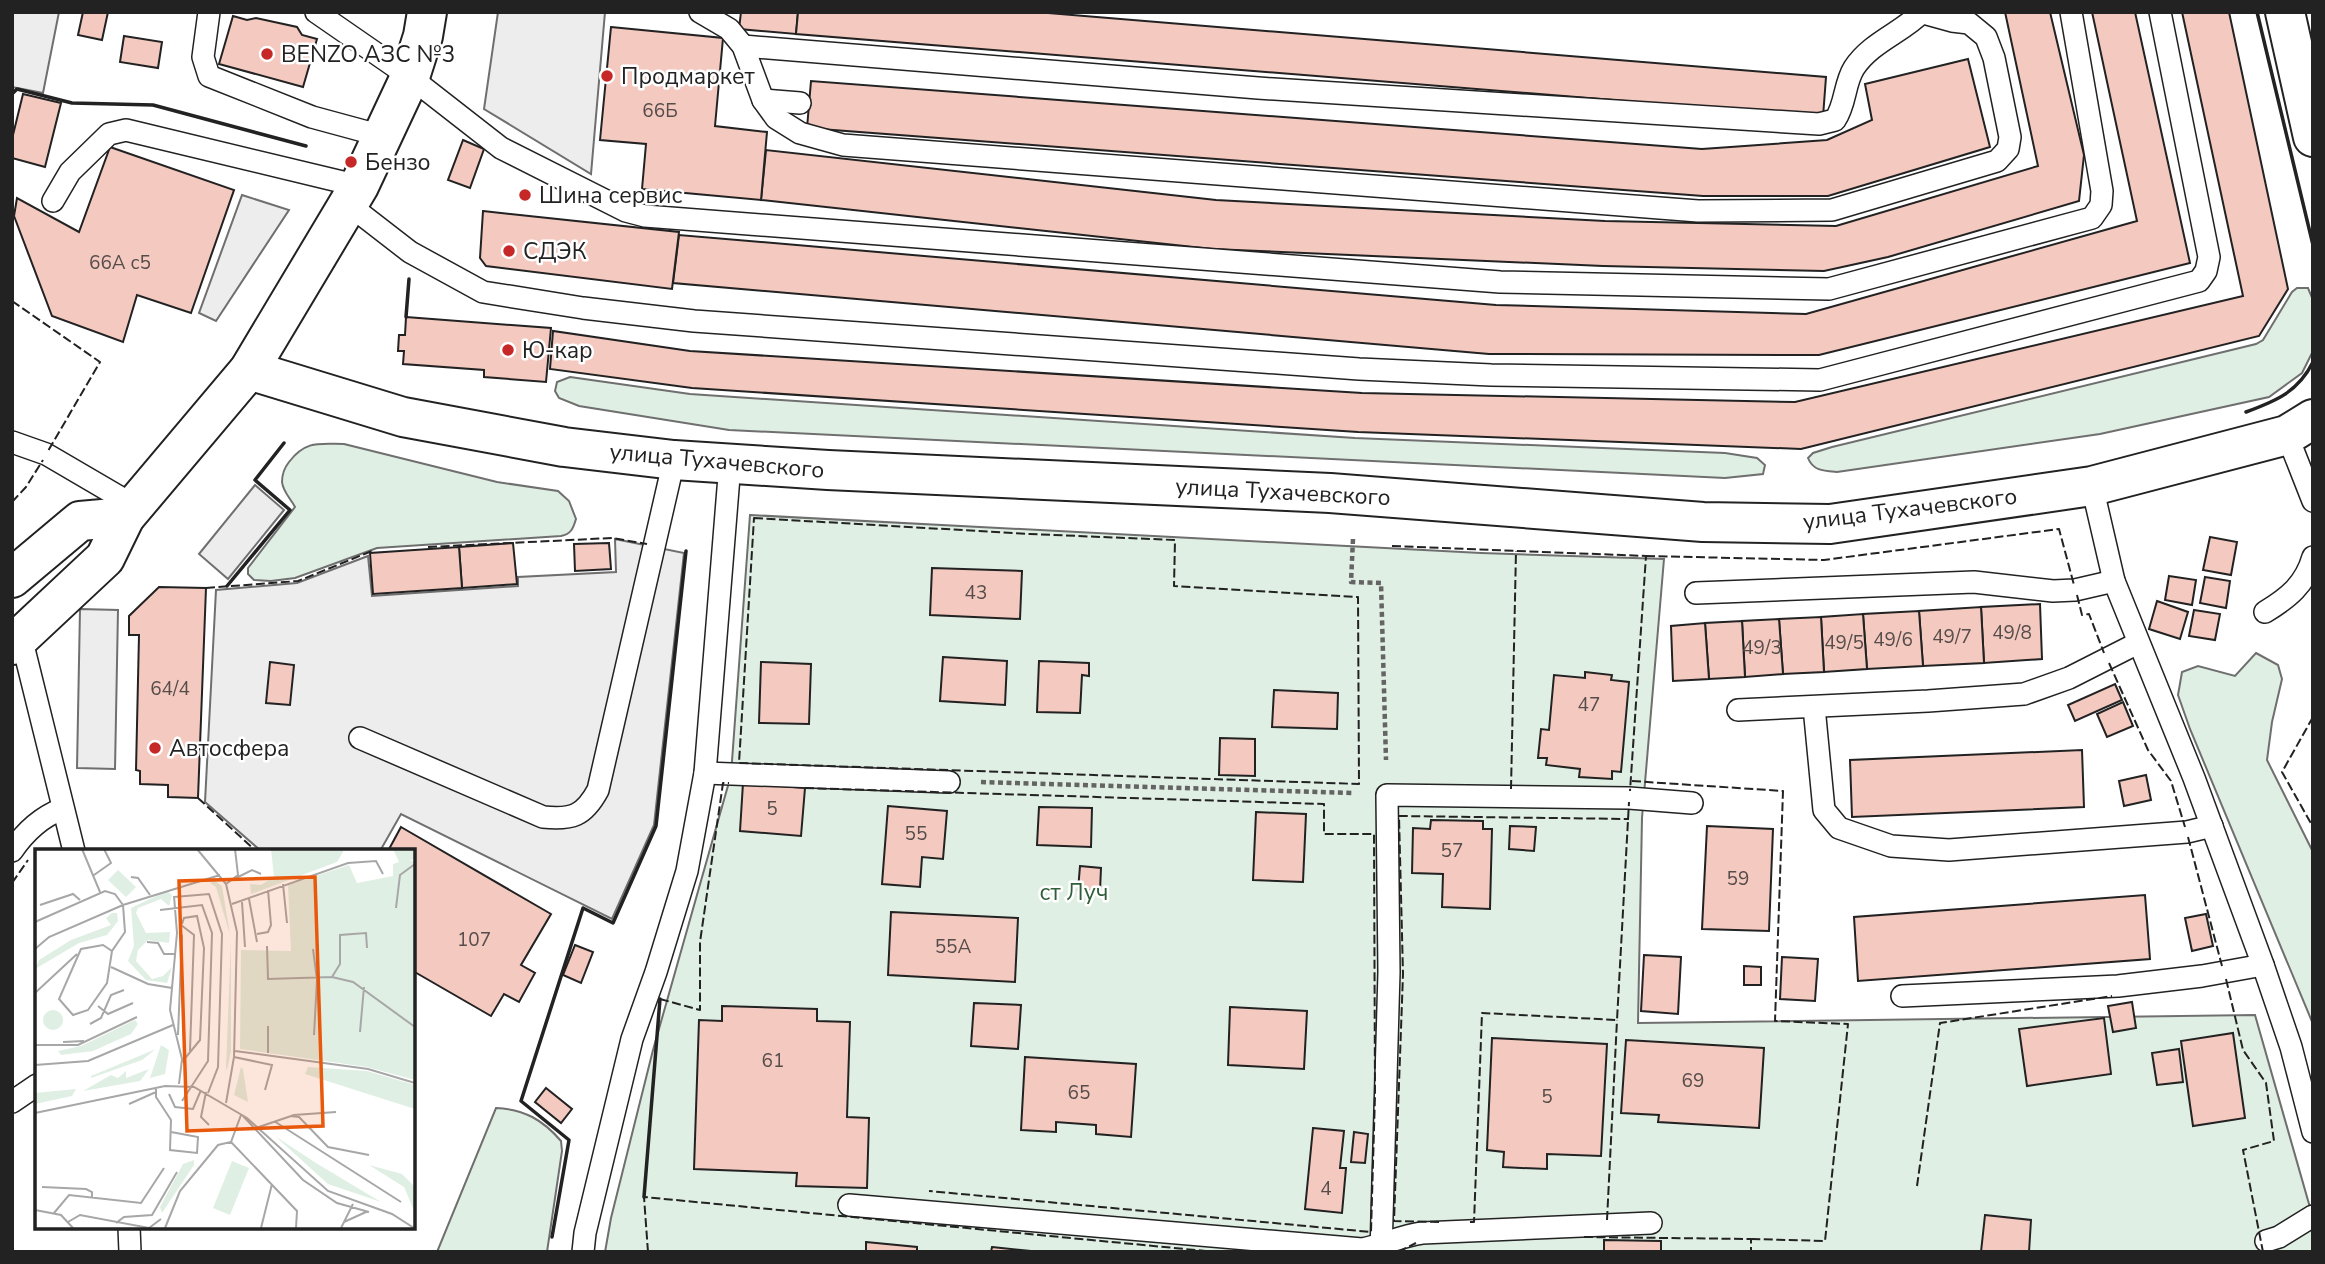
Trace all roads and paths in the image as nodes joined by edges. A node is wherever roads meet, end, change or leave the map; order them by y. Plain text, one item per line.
1 (209, 12) edge
2 (316, 12) edge
3 (427, 12) edge
4 (700, 12) edge
5 (2071, 12) edge
6 (2160, 12) edge
7 (2285, 12) edge
8 (1923, 13) edge
9 (743, 46) junction
10 (410, 77) junction
11 (763, 100) junction
12 (800, 103) dead end
13 (382, 136) junction
14 (2313, 137) edge
15 (353, 195) junction
16 (53, 201) dead end
17 (249, 370) junction
18 (2300, 427) edge
19 (12, 442) edge
20 (674, 460) junction
21 (730, 464) junction
22 (2092, 486) junction
23 (2313, 501) edge
24 (130, 512) junction
25 (1341, 538) dead end
26 (2313, 557) edge
27 (12, 578) edge
28 (2114, 581) junction
29 (1696, 593) dead end
30 (2265, 612) dead end
31 (15, 636) edge
32 (2138, 643) junction
33 (1814, 707) junction
34 (1738, 710) dead end
35 (360, 738) dead end
36 (705, 773) junction
37 (948, 782) joint
38 (1387, 794) junction
39 (1692, 803) dead end
40 (62, 809) junction
41 (2212, 826) junction
42 (73, 849) edge
43 (12, 850) edge
44 (2263, 965) junction
45 (1902, 996) dead end
46 (35, 1086) edge
47 (12, 1102) edge
48 (2313, 1132) edge
49 (849, 1205) dead end
50 (2313, 1216) edge
51 (1651, 1223) dead end
52 (129, 1229) edge
53 (2266, 1241) dead end
54 (1381, 1249) edge
55 (130, 1252) edge
56 (583, 1252) edge

1 - 13 lane
2 - 10 lane
3 - 10 street
4 - 9 lane
5 - 10 lane
6 - 15 lane
7 - 14 street
8 - 9 lane
8 - 11 lane
9 - 11 lane
10 - 13 street
11 - 12 lane
13 - 15 street
15 - 16 lane
15 - 17 street
17 - 20 street, улица Тухачевского
17 - 24 street
18 - 22 street, улица Тухачевского
18 - 23 lane
19 - 24 lane
20 - 21 street, улица Тухачевского
20 - 35 lane
21 - 22 street, улица Тухачевского
21 - 36 lane
22 - 28 lane
24 - 27 street
24 - 31 street
25 - 38 path
26 - 30 lane
28 - 29 lane
28 - 32 lane
31 - 40 lane
32 - 33 lane
32 - 41 lane
33 - 34 lane
33 - 41 lane
36 - 37 lane
36 - 56 lane
37 - 38 path
38 - 39 lane
38 - 54 lane
40 - 42 lane
40 - 43 lane
41 - 44 lane
44 - 45 lane
44 - 48 lane
46 - 47 lane
49 - 54 lane
50 - 53 lane
51 - 54 lane
52 - 55 lane

